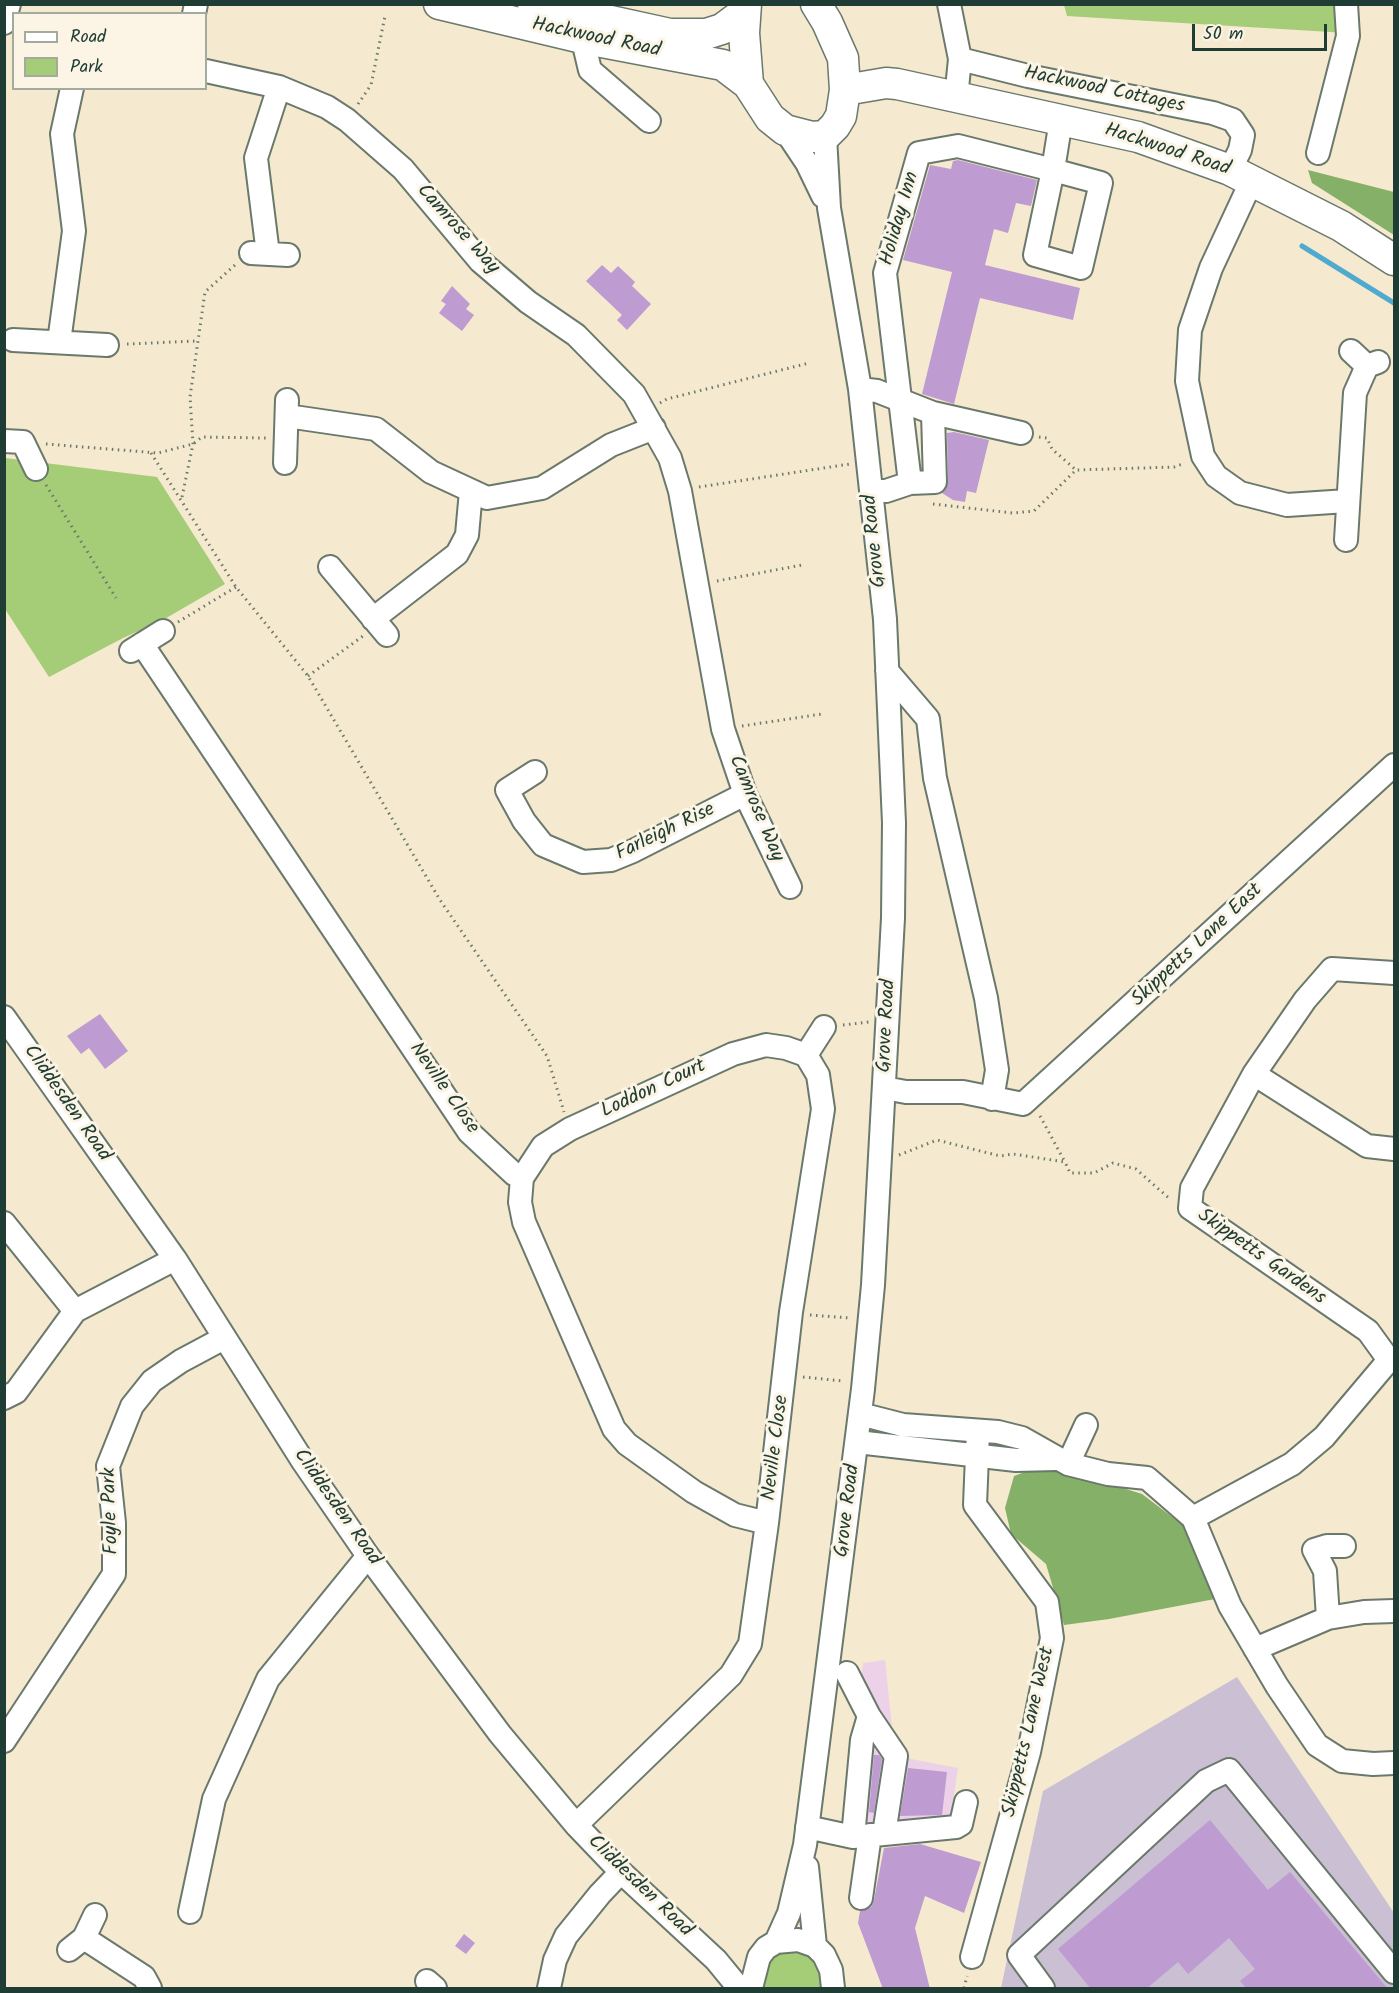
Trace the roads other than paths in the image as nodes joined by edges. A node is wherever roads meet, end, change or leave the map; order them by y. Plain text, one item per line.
1 (9, 4) edge
2 (439, 4) edge
3 (533, 4) edge
4 (816, 4) edge
5 (949, 4) edge
6 (1346, 4) edge
7 (745, 8) edge
8 (4, 23) edge
9 (586, 39) junction
10 (836, 40) junction
11 (960, 58) junction
12 (207, 71) edge
13 (886, 82) junction
14 (748, 84) junction
15 (279, 87) junction
16 (72, 90) edge
17 (845, 90) junction
18 (956, 98) junction
19 (1061, 120) junction
20 (650, 121) dead end
21 (785, 130) junction
22 (825, 136) junction
23 (1318, 153) dead end
24 (1241, 175) junction
25 (829, 208) junction
26 (269, 254) road end
27 (1395, 260) edge
28 (13, 340) dead end
29 (59, 342) junction
30 (107, 345) road end
31 (1365, 360) dead end
32 (860, 389) junction
33 (916, 407) junction
34 (649, 420) junction
35 (1021, 433) road end
36 (14, 442) edge
37 (285, 463) dead end
38 (36, 469) road end
39 (920, 490) junction
40 (471, 491) junction
41 (871, 491) junction
42 (1347, 501) junction
43 (1346, 540) dead end
44 (330, 567) dead end
45 (164, 631) road end
46 (887, 671) junction
47 (1395, 765) edge
48 (536, 772) dead end
49 (745, 794) junction
50 (790, 887) dead end
51 (1395, 973) edge
52 (4, 1017) edge
53 (824, 1027) road end
54 (806, 1056) junction
55 (1254, 1074) junction
56 (884, 1088) junction
57 (992, 1099) junction
58 (1395, 1149) edge
59 (522, 1178) junction
60 (4, 1222) edge
61 (175, 1259) junction
62 (75, 1311) junction
63 (224, 1338) junction
64 (1392, 1359) edge
65 (4, 1398) edge
66 (860, 1414) junction
67 (1086, 1425) dead end
68 (978, 1431) junction
69 (857, 1442) junction
70 (977, 1454) junction
71 (1063, 1461) junction
72 (1193, 1518) junction
73 (767, 1523) junction
74 (1344, 1546) dead end
75 (368, 1556) junction
76 (1395, 1611) edge
77 (1328, 1618) junction
78 (1255, 1649) junction
79 (848, 1673) dead end
80 (869, 1716) junction
81 (4, 1741) edge
82 (1395, 1762) edge
83 (966, 1802) dead end
84 (576, 1825) junction
85 (869, 1835) junction
86 (806, 1836) junction
87 (621, 1872) junction
88 (861, 1898) dead end
89 (190, 1912) dead end
90 (95, 1915) dead end
91 (776, 1942) junction
92 (815, 1946) junction
93 (972, 1957) dead end
94 (716, 1960) junction
95 (756, 1965) junction
96 (1395, 1972) edge
97 (150, 1989) edge
98 (549, 1989) edge
99 (739, 1989) edge
100 (751, 1989) edge
101 (833, 1989) edge
102 (1043, 1989) edge

1 - 8 street
2 - 9 main road, Hackwood Road
3 - 7 main road, Hackwood Road
4 - 10 main road
5 - 11 street
6 - 23 street
7 - 14 main road
9 - 14 main road, Hackwood Road
9 - 20 street
10 - 13 main road, Hackwood Road
10 - 17 main road
11 - 18 street
11 - 24 street, Hackwood Cottages
12 - 15 street, Camrose Way
13 - 17 main road, Hackwood Road
13 - 18 main road, Hackwood Road
14 - 21 main road
15 - 26 street
15 - 34 street, Camrose Way
16 - 29 street
17 - 22 main road
18 - 19 main road, Hackwood Road
19 - 24 main road, Hackwood Road
19 - 33 street, Holiday Inn
21 - 22 main road
21 - 25 street, Grove Road
22 - 25 street, Grove Road
24 - 27 main road, Hackwood Road
24 - 42 street
25 - 32 street, Grove Road
28 - 29 street
29 - 30 street
31 - 42 street
32 - 33 street
32 - 41 street, Grove Road
33 - 35 street
33 - 39 street
33 - 39 street
34 - 40 street
34 - 49 street, Camrose Way
36 - 38 street
37 - 40 street
39 - 41 street
40 - 44 street
41 - 46 street, Grove Road
42 - 43 street
45 - 59 street, Neville Close
46 - 56 street, Grove Road
46 - 57 street
47 - 57 street, Skippetts Lane East
48 - 49 street, Farleigh Rise
49 - 50 street, Camrose Way
51 - 55 street, Skippetts Gardens
52 - 61 street, Cliddesden Road
53 - 54 street
54 - 59 street, Loddon Court
54 - 73 street, Neville Close
55 - 58 street
55 - 64 street, Skippetts Gardens
56 - 57 street
56 - 66 street, Grove Road
59 - 73 street, Neville Close
60 - 62 street
61 - 62 street
61 - 63 street, Cliddesden Road
62 - 65 street
63 - 75 street, Cliddesden Road
63 - 81 street, Foyle Park
64 - 72 street, Skippetts Gardens
66 - 68 street
66 - 69 street, Grove Road
67 - 71 street
68 - 70 street, Skippetts Lane West
68 - 71 street
69 - 70 street
69 - 86 street, Grove Road
70 - 71 street
70 - 93 street, Skippetts Lane West
71 - 72 street
72 - 78 street
73 - 84 street, Neville Close
74 - 77 street
75 - 84 street, Cliddesden Road
75 - 89 street
76 - 77 street
77 - 78 street
78 - 82 street
79 - 80 street
80 - 85 street
80 - 85 street
83 - 85 street
84 - 87 street, Cliddesden Road
85 - 86 street
85 - 88 street
86 - 91 street, Grove Road
86 - 92 street, Grove Road
87 - 94 street, Cliddesden Road
87 - 98 street
90 - 97 street
91 - 92 street
91 - 95 street, Grove Road
92 - 101 street
94 - 95 street
94 - 99 street, Cliddesden Road
95 - 100 street
96 - 102 street

